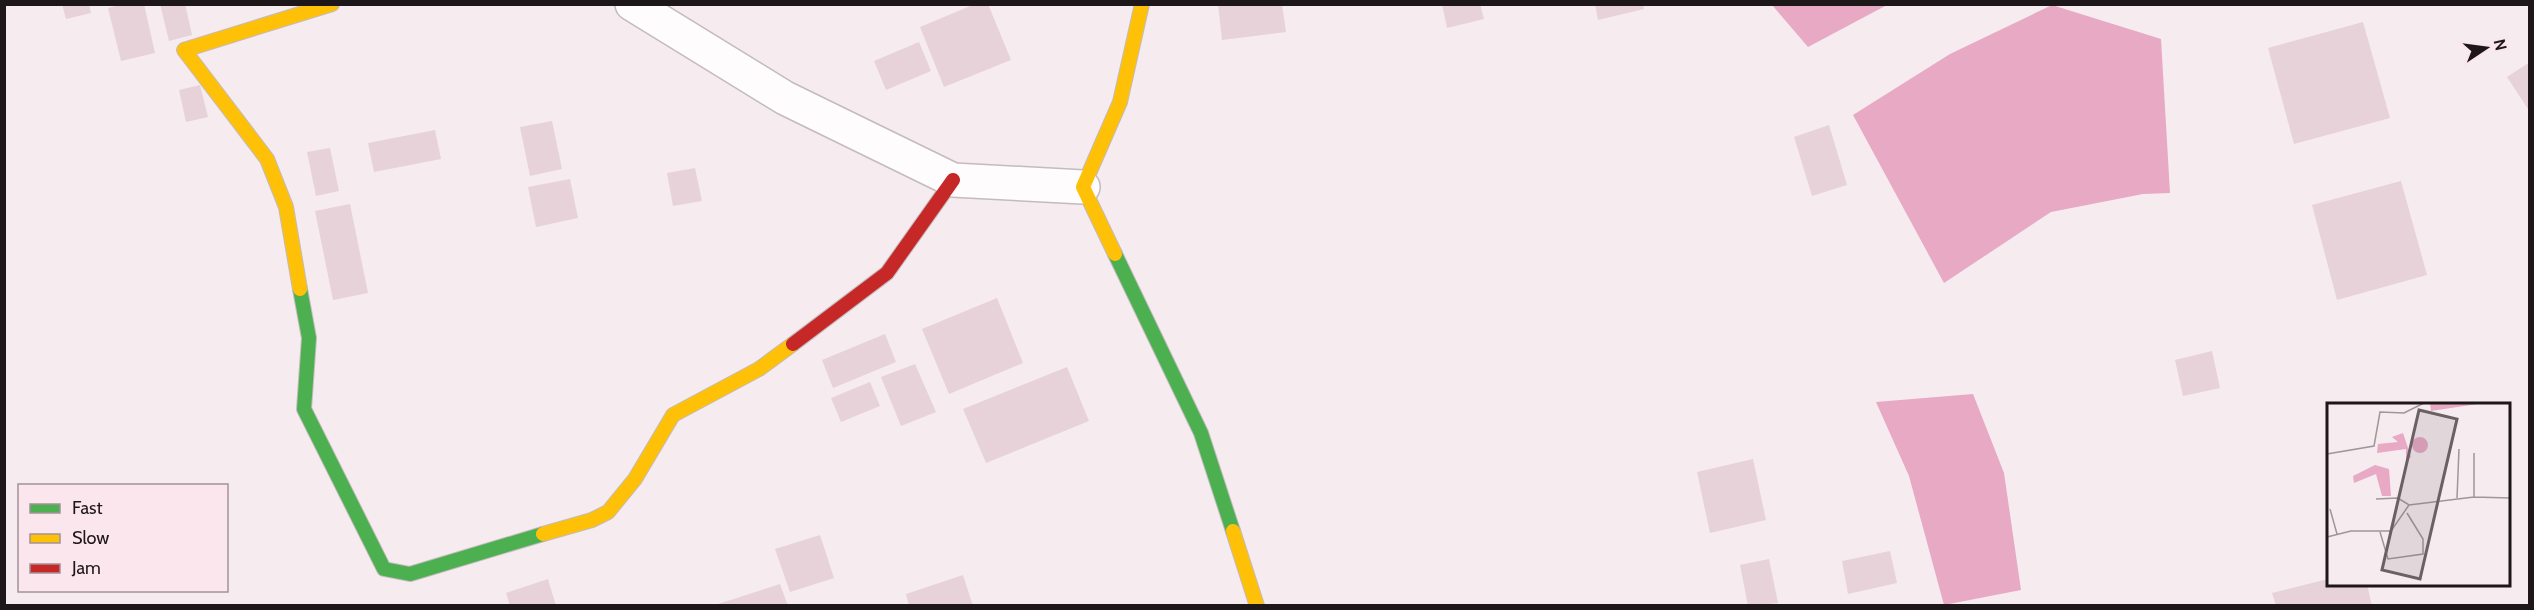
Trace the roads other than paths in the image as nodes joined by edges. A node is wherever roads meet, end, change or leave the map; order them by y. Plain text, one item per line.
1 (332, 4) edge
2 (632, 4) edge
3 (1142, 4) edge
4 (953, 180) junction
5 (1083, 187) junction
6 (1257, 606) edge

1 - 4 street
2 - 4 street
3 - 5 street
4 - 5 street
5 - 6 street

